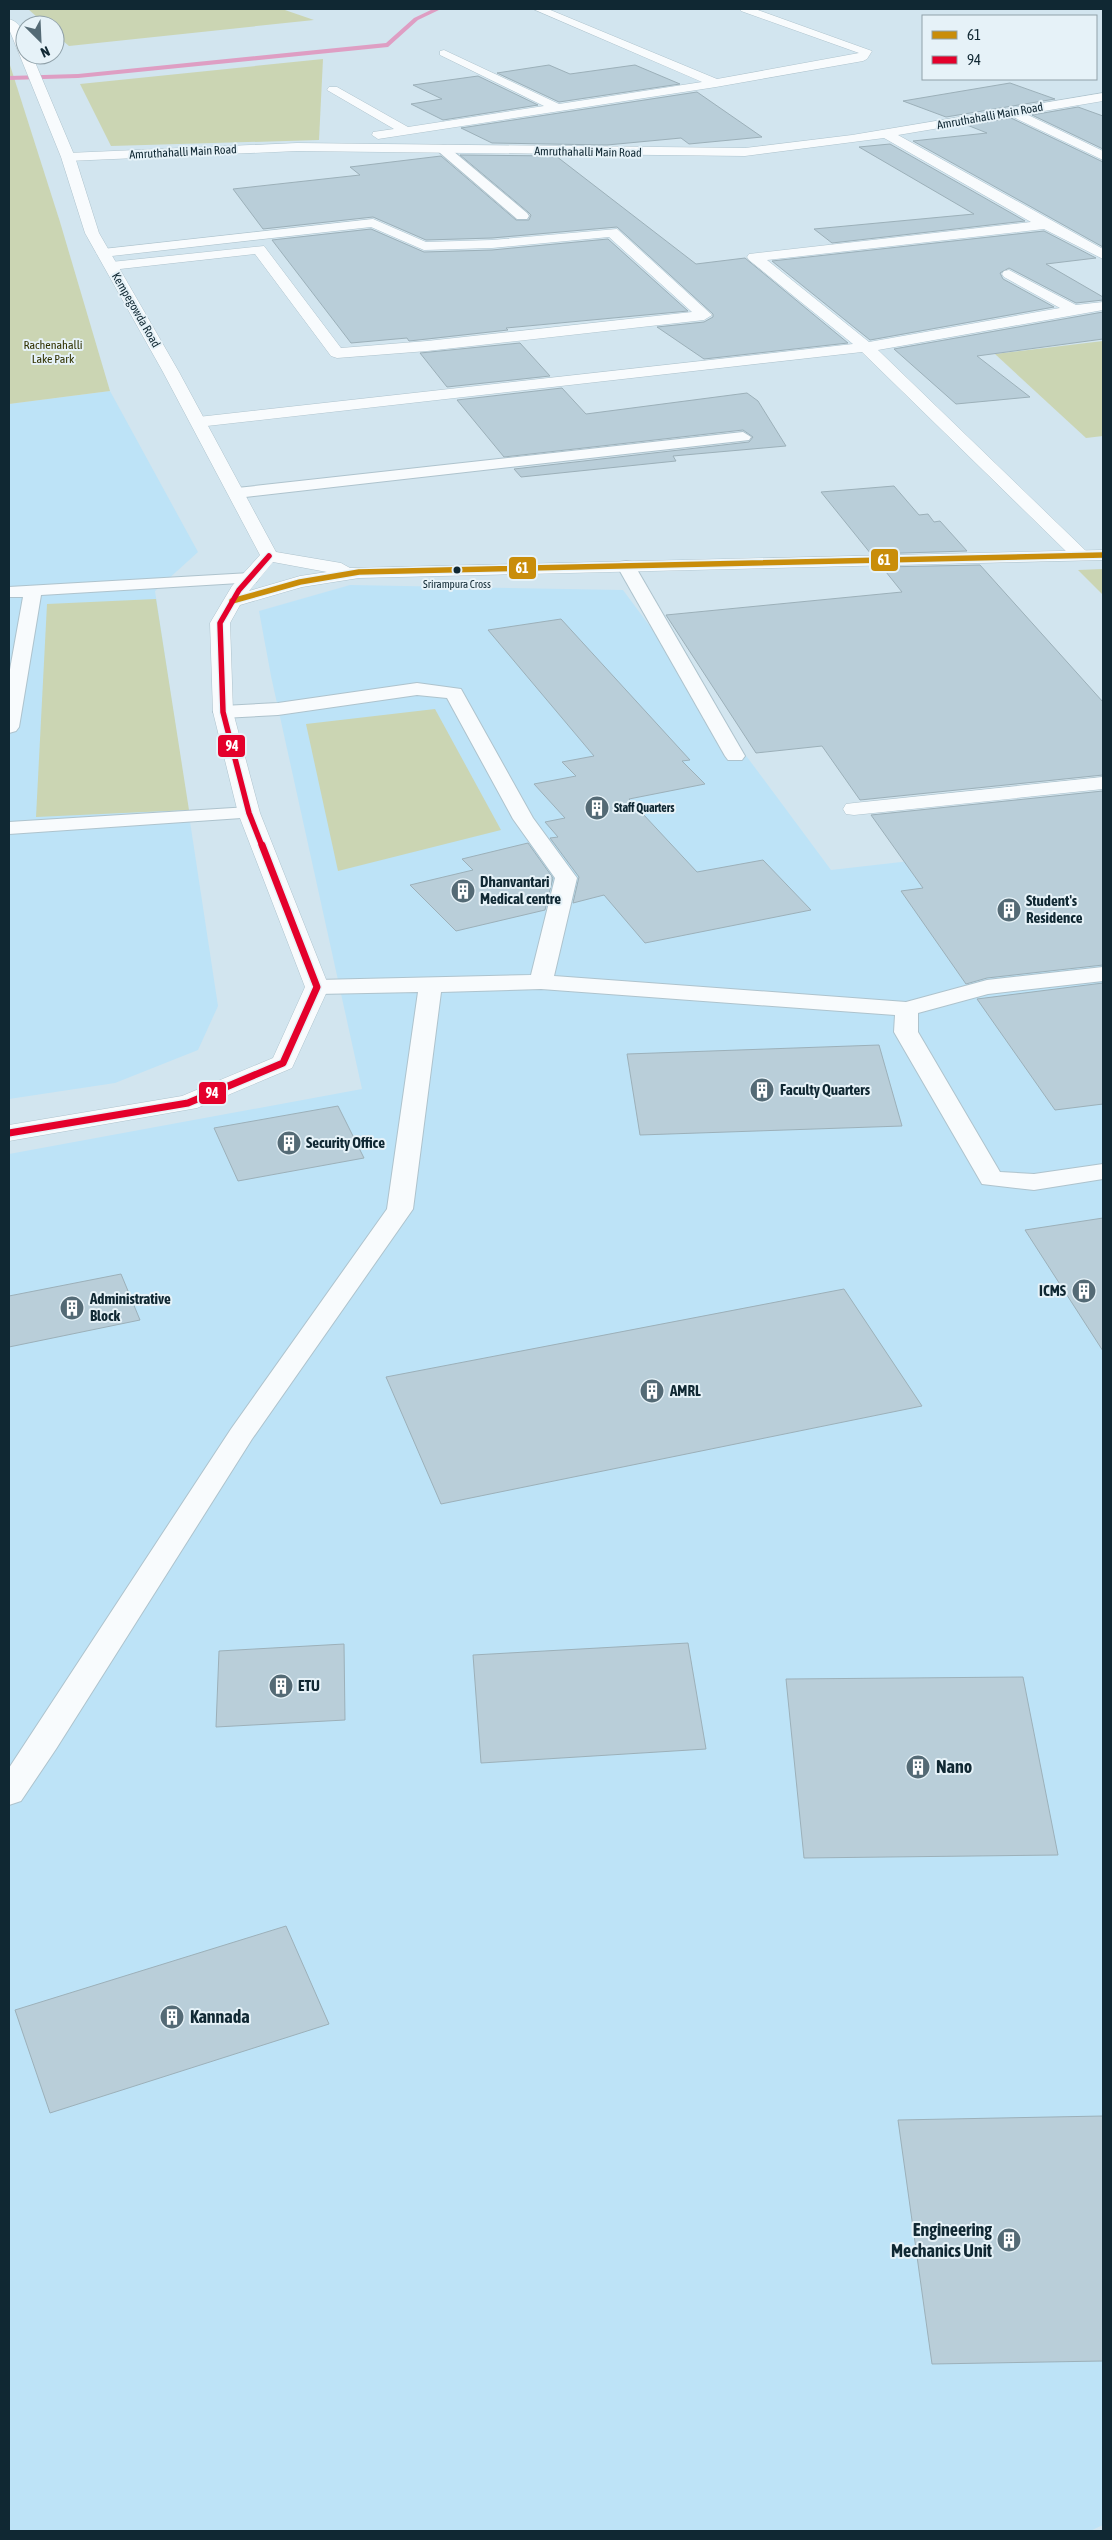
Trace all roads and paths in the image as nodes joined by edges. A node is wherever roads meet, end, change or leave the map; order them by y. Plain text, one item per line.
1 (539, 9) edge
2 (744, 9) edge
3 (444, 53) dead end
4 (30, 65) edge
5 (716, 83) junction
6 (333, 90) dead end
7 (1103, 97) edge
8 (558, 108) junction
9 (1013, 112) junction
10 (407, 130) junction
11 (885, 133) junction
12 (297, 147) junction
13 (443, 149) junction
14 (1103, 156) edge
15 (68, 157) junction
16 (522, 216) dead end
17 (1046, 225) junction
18 (250, 230) junction
19 (259, 249) junction
20 (104, 253) junction
21 (1103, 255) edge
22 (1009, 274) dead end
23 (1103, 306) edge
24 (1074, 310) junction
25 (866, 347) junction
26 (198, 422) junction
27 (743, 437) dead end
28 (237, 493) junction
29 (1080, 555) junction
30 (1103, 555) edge
31 (268, 556) junction
32 (626, 566) junction
33 (360, 572) junction
34 (250, 578) junction
35 (33, 591) junction
36 (9, 592) edge
37 (232, 601) junction
38 (223, 712) junction
39 (9, 727) edge
40 (736, 756) dead end
41 (1103, 783) edge
42 (854, 809) dead end
43 (249, 813) junction
44 (9, 828) edge
45 (1103, 974) edge
46 (541, 982) junction
47 (430, 985) junction
48 (317, 987) junction
49 (907, 1009) junction
50 (9, 1132) edge
51 (1103, 1172) edge
52 (9, 1793) edge

1 - 5 street
2 - 5 street
3 - 8 street
4 - 15 street, Kempegowda Road
5 - 8 street
6 - 10 street
7 - 9 street, Amruthahalli Main Road
8 - 10 street
9 - 11 street, Amruthahalli Main Road
9 - 14 street
10 - 12 street
11 - 13 street, Amruthahalli Main Road
11 - 17 street
12 - 13 street, Amruthahalli Main Road
12 - 15 street, Amruthahalli Main Road
13 - 16 lane
15 - 20 street, Kempegowda Road
17 - 21 street
17 - 25 street
18 - 19 street
18 - 19 street
18 - 20 street
19 - 20 street
20 - 26 street, Kempegowda Road
22 - 24 street
23 - 24 street
24 - 25 street
25 - 26 street
25 - 29 street
26 - 28 street, Kempegowda Road
27 - 28 lane
28 - 31 street, Kempegowda Road
29 - 30 street
29 - 32 street
31 - 33 street
31 - 34 street
32 - 33 street
32 - 40 lane
33 - 37 street
34 - 35 lane
34 - 37 street
35 - 36 lane
35 - 39 lane
37 - 38 street
38 - 43 street
38 - 46 lane
41 - 42 street
43 - 44 lane
43 - 48 street
45 - 49 lane
46 - 47 lane
46 - 49 lane
47 - 48 lane
47 - 52 lane
48 - 50 street
49 - 51 lane

